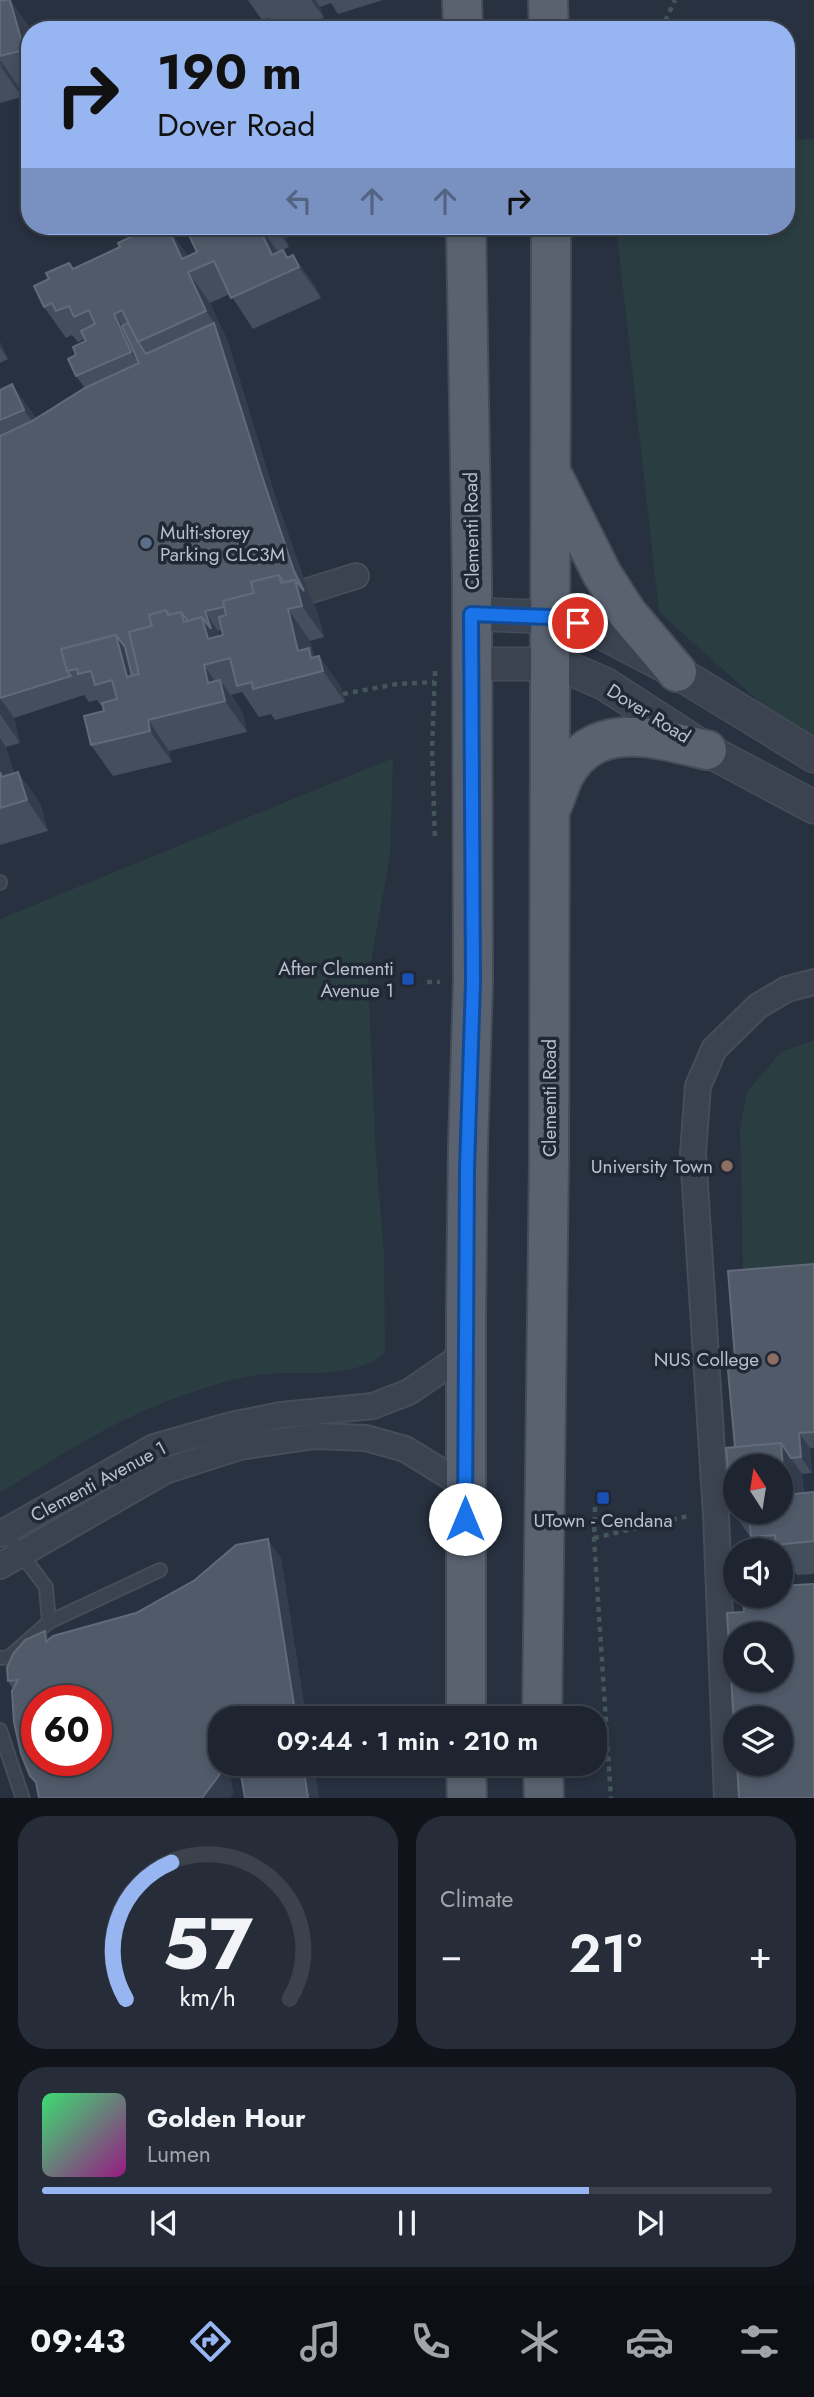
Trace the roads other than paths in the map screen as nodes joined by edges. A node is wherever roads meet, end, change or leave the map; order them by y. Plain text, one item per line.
1 (462, 0) edge
2 (548, 0) edge
3 (463, 21) edge
4 (549, 21) edge
5 (466, 235) edge
6 (551, 235) edge
7 (550, 470) junction
8 (356, 576) dead end
9 (308, 591) dead end
10 (471, 614) junction
11 (550, 617) junction
12 (471, 664) junction
13 (550, 664) junction
14 (677, 672) junction
15 (707, 750) junction
16 (814, 756) edge
17 (814, 807) edge
18 (549, 814) junction
19 (814, 982) edge
20 (466, 1342) junction
21 (465, 1494) junction
22 (2, 1533) edge
23 (10, 1560) edge
24 (160, 1570) dead end
25 (49, 1622) junction
26 (0, 1658) edge
27 (466, 1706) edge
28 (542, 1706) edge
29 (0, 1730) edge
30 (466, 1776) edge
31 (543, 1776) edge
32 (23, 1798) edge
33 (467, 1798) edge
34 (544, 1798) edge
35 (727, 1798) edge

1 - 3 main road
2 - 4 main road
5 - 10 main road, Clementi Road
6 - 7 main road, Clementi Road
7 - 11 main road, Clementi Road
7 - 14 main road
8 - 9 street
10 - 11 street
10 - 12 main road, Clementi Road
11 - 13 main road, Clementi Road
11 - 14 street
12 - 13 street, Dover Road
12 - 20 main road, Clementi Road
13 - 15 street, Dover Road
13 - 18 main road, Clementi Road
14 - 16 street
15 - 17 street, Dover Road
15 - 18 main road
18 - 28 main road, Clementi Road
19 - 35 street
20 - 21 main road, Clementi Road
20 - 22 street, Clementi Avenue 1
21 - 23 street, Clementi Avenue 1
21 - 27 main road, Clementi Road
22 - 23 lane
23 - 25 lane
24 - 25 lane
25 - 26 lane
29 - 32 lane
30 - 33 main road
31 - 34 main road

